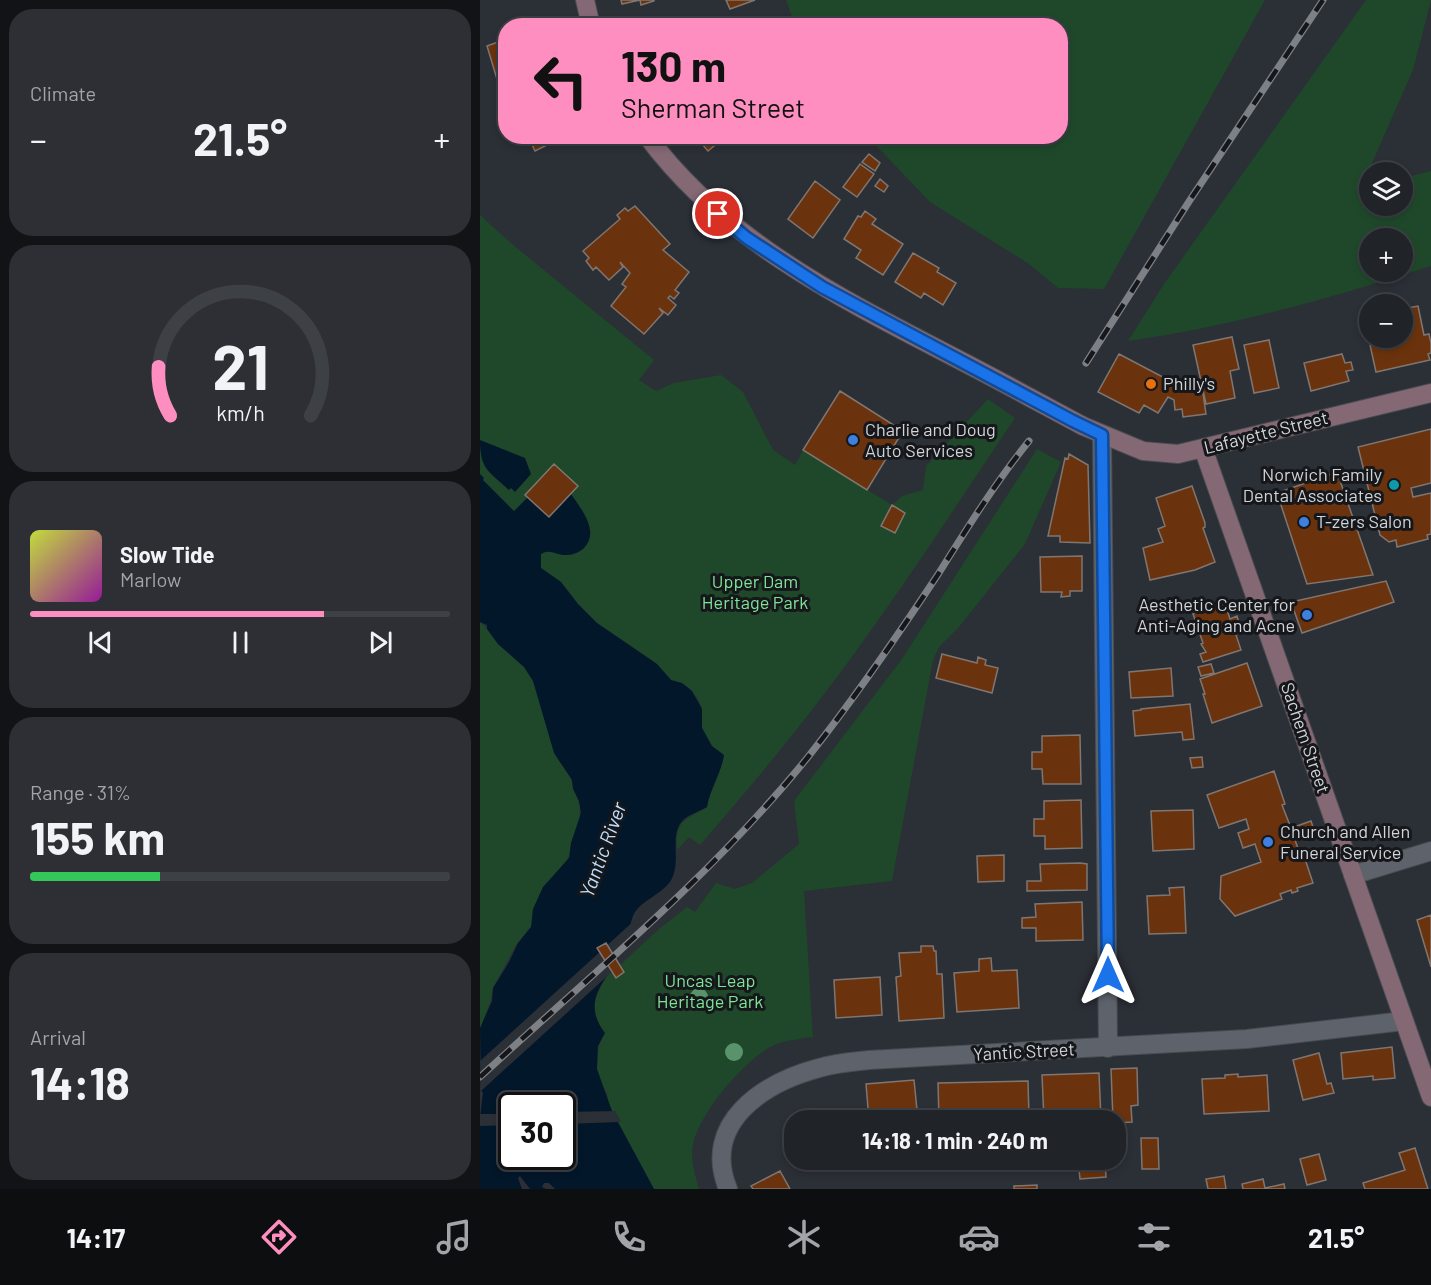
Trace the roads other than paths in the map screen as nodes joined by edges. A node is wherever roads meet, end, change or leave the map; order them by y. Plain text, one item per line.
1 (585, 0) edge
2 (589, 18) edge
3 (654, 144) edge
4 (1431, 393) edge
5 (1102, 435) junction
6 (1203, 448) junction
7 (1431, 851) edge
8 (1353, 875) junction
9 (1404, 1021) junction
10 (1108, 1048) junction
11 (1431, 1097) edge
12 (728, 1189) edge

1 - 2 street
3 - 5 street, Lafayette Street, bridge
4 - 6 street, Lafayette Street
5 - 6 street, Lafayette Street
5 - 10 street
6 - 8 street, Sachem Street
7 - 8 street
8 - 9 street, Sachem Street
9 - 10 street, Yantic Street
9 - 11 street, Sachem Street
10 - 12 street, Yantic Street

